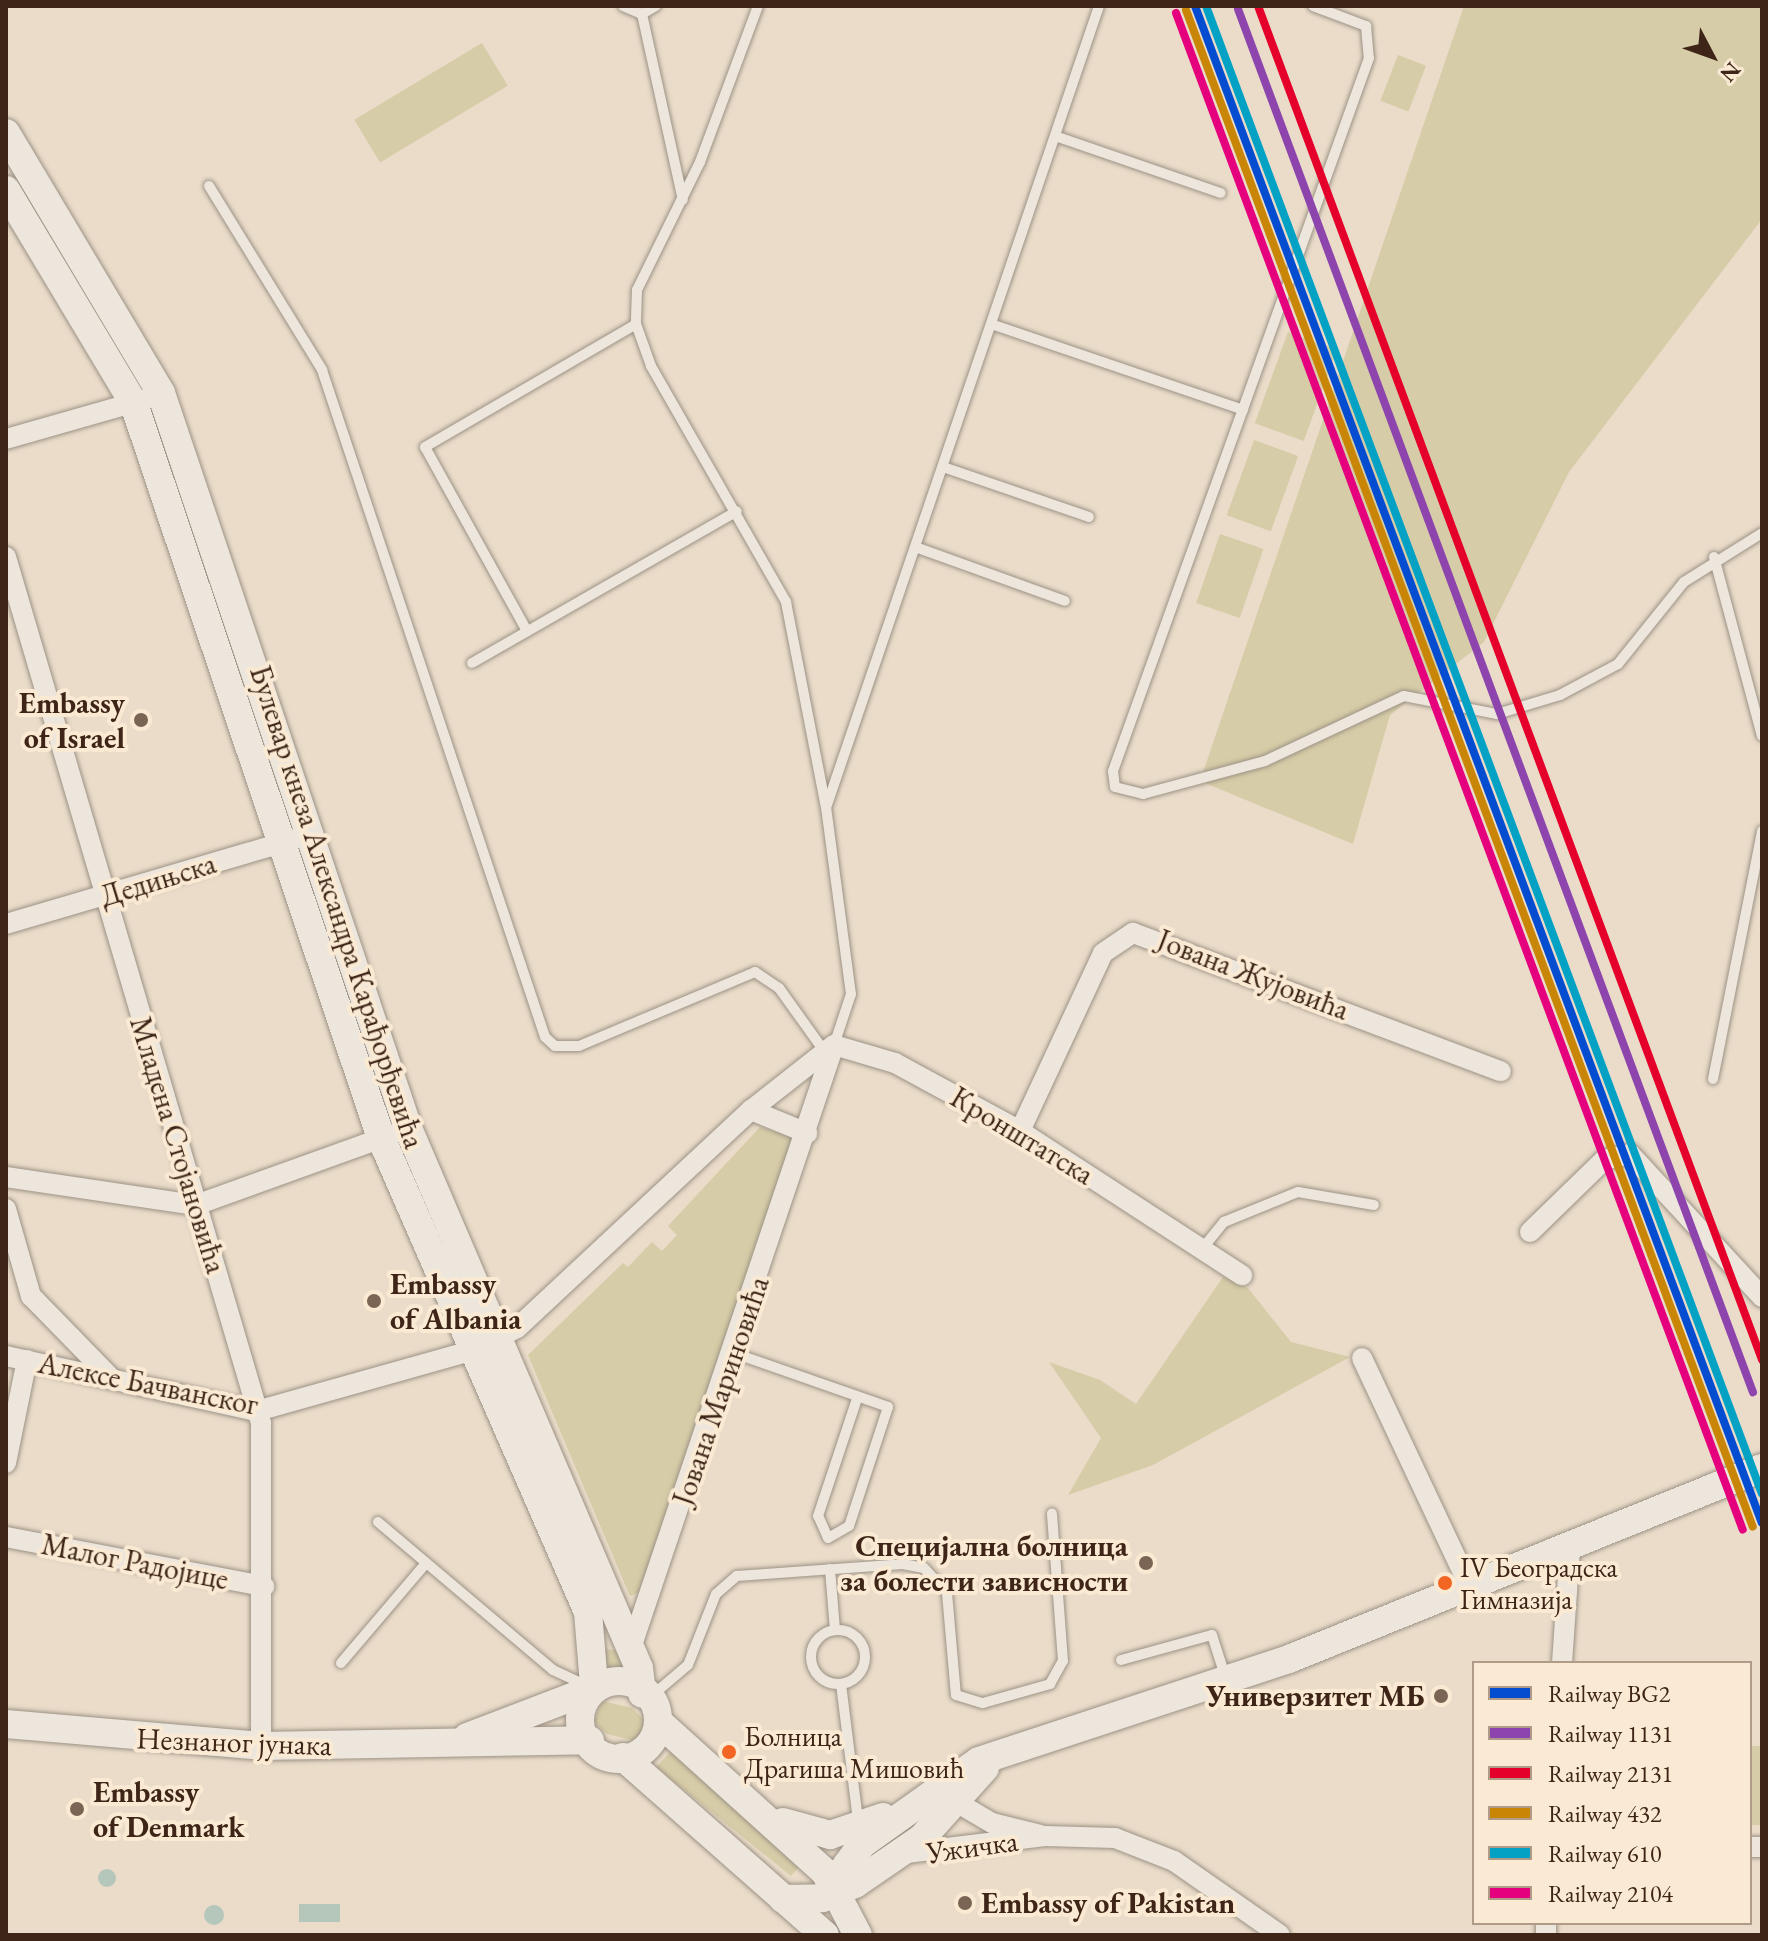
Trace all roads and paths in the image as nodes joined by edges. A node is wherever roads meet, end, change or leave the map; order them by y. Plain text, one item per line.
1 (623, 6) edge
2 (656, 6) edge
3 (758, 6) edge
4 (1099, 6) edge
5 (1313, 6) edge
6 (642, 14) junction
7 (6, 133) edge
8 (1058, 137) junction
9 (209, 186) dead end
10 (6, 190) edge
11 (1221, 193) dead end
12 (683, 201) junction
13 (636, 324) junction
14 (994, 325) junction
15 (161, 393) junction
16 (134, 404) junction
17 (1243, 410) junction
18 (6, 439) edge
19 (946, 468) junction
20 (737, 511) junction
21 (1089, 517) dead end
22 (1762, 533) edge
23 (918, 548) junction
24 (6, 557) edge
25 (1714, 557) junction
26 (1065, 601) dead end
27 (527, 631) junction
28 (472, 663) dead end
29 (1762, 736) edge
30 (826, 807) junction
31 (1762, 831) edge
32 (309, 835) junction
33 (281, 843) junction
34 (103, 897) junction
35 (6, 924) edge
36 (828, 1046) junction
37 (1501, 1071) dead end
38 (1713, 1079) dead end
39 (751, 1110) junction
40 (408, 1128) junction
41 (1020, 1131) junction
42 (807, 1133) junction
43 (381, 1138) junction
44 (6, 1177) edge
45 (196, 1205) junction
46 (1374, 1205) dead end
47 (6, 1209) edge
48 (1530, 1232) dead end
49 (1202, 1249) junction
50 (1242, 1275) dead end
51 (1762, 1297) edge
52 (501, 1339) junction
53 (474, 1350) junction
54 (734, 1353) junction
55 (6, 1356) edge
56 (1362, 1358) dead end
57 (27, 1360) junction
58 (112, 1378) junction
59 (858, 1396) junction
60 (257, 1411) junction
61 (6, 1463) edge
62 (1762, 1468) edge
63 (1052, 1513) dead end
64 (378, 1522) dead end
65 (6, 1537) edge
66 (1570, 1550) junction
67 (426, 1563) junction
68 (830, 1569) junction
69 (264, 1586) junction
70 (1471, 1590) junction
71 (835, 1630) junction
72 (631, 1648) junction
73 (1121, 1660) dead end
74 (1562, 1661) edge
75 (341, 1663) dead end
76 (1227, 1681) junction
77 (841, 1684) junction
78 (590, 1688) junction
79 (645, 1696) junction
80 (6, 1724) edge
81 (661, 1724) junction
82 (463, 1739) junction
83 (590, 1740) junction
84 (261, 1746) junction
85 (623, 1757) junction
86 (946, 1797) junction
87 (768, 1814) junction
88 (904, 1814) junction
89 (859, 1827) junction
90 (1045, 1836) junction
91 (898, 1854) junction
92 (840, 1893) junction
93 (783, 1899) junction
94 (825, 1935) edge
95 (858, 1935) edge
96 (1280, 1935) edge

1 - 6 lane
2 - 6 lane
3 - 12 lane
4 - 8 lane
5 - 17 lane
6 - 12 lane
7 - 15 street, Булевар кнеза Александра Карађорђевића
8 - 11 lane
8 - 14 lane
9 - 36 lane
10 - 16 street, Булевар кнеза Александра Карађорђевића
12 - 13 lane
13 - 20 lane
13 - 27 lane
14 - 17 lane
14 - 19 lane
15 - 16 street
15 - 32 street, Булевар кнеза Александра Карађорђевића
16 - 18 street
16 - 33 street, Булевар кнеза Александра Карађорђевића
17 - 25 lane
19 - 21 lane
19 - 23 lane
20 - 27 lane
20 - 30 lane
22 - 25 lane
23 - 26 lane
23 - 30 lane
24 - 34 street, Младена Стојановића
25 - 29 lane
27 - 28 lane
30 - 36 lane
31 - 38 lane
32 - 33 street, Дедињска
32 - 40 street, Булевар кнеза Александра Карађорђевића
33 - 34 street, Дедињска
33 - 43 street, Булевар кнеза Александра Карађорђевића
34 - 35 street, Дедињска
34 - 45 street, Младена Стојановића
36 - 39 street
36 - 41 street, Кронштатска
36 - 42 street, Јована Мариновића
37 - 41 street, Јована Жујовића
39 - 42 street
39 - 52 street
40 - 43 street
40 - 52 street, Булевар кнеза Александра Карађорђевића
41 - 49 street, Кронштатска
42 - 54 street, Јована Мариновића
43 - 45 street
43 - 53 street, Булевар кнеза Александра Карађорђевића
44 - 45 street
45 - 60 street, Младена Стојановића
46 - 49 lane
47 - 58 street
48 - 51 street
49 - 50 street, Кронштатска
52 - 53 street
52 - 72 street, Булевар кнеза Александра Карађорђевића
53 - 60 street, Алексе Бачванског
53 - 78 street, Булевар кнеза Александра Карађорђевића
54 - 59 lane
54 - 72 street, Јована Мариновића
55 - 57 street, Алексе Бачванског
56 - 70 street
57 - 58 street, Алексе Бачванског
57 - 61 street
58 - 60 street, Алексе Бачванског
59 - 59 lane
60 - 69 street, Младена Стојановића
62 - 66 street
63 - 68 lane
64 - 67 lane
65 - 69 street, Малог Радојице
66 - 70 street
66 - 74 street
67 - 75 lane
67 - 78 lane
68 - 71 lane
68 - 79 lane
69 - 84 street, Младена Стојановића
70 - 76 street
71 - 77 lane
71 - 77 lane
72 - 79 street, Булевар кнеза Александра Карађорђевића
73 - 76 lane
76 - 86 street
77 - 89 lane
78 - 79 street
78 - 82 street, Незнаног јунака
78 - 83 street
79 - 81 street
80 - 84 street, Незнаног јунака
81 - 85 street
81 - 87 street
82 - 83 street, Незнаног јунака
82 - 84 street, Незнаног јунака
83 - 85 street
85 - 93 street
86 - 88 street
86 - 90 street, Ужичка
86 - 91 street
87 - 89 street
87 - 92 street
88 - 89 street
88 - 92 street
90 - 91 street, Ужичка
90 - 96 street, Ужичка
91 - 92 street
92 - 93 street
92 - 95 street
93 - 94 street

